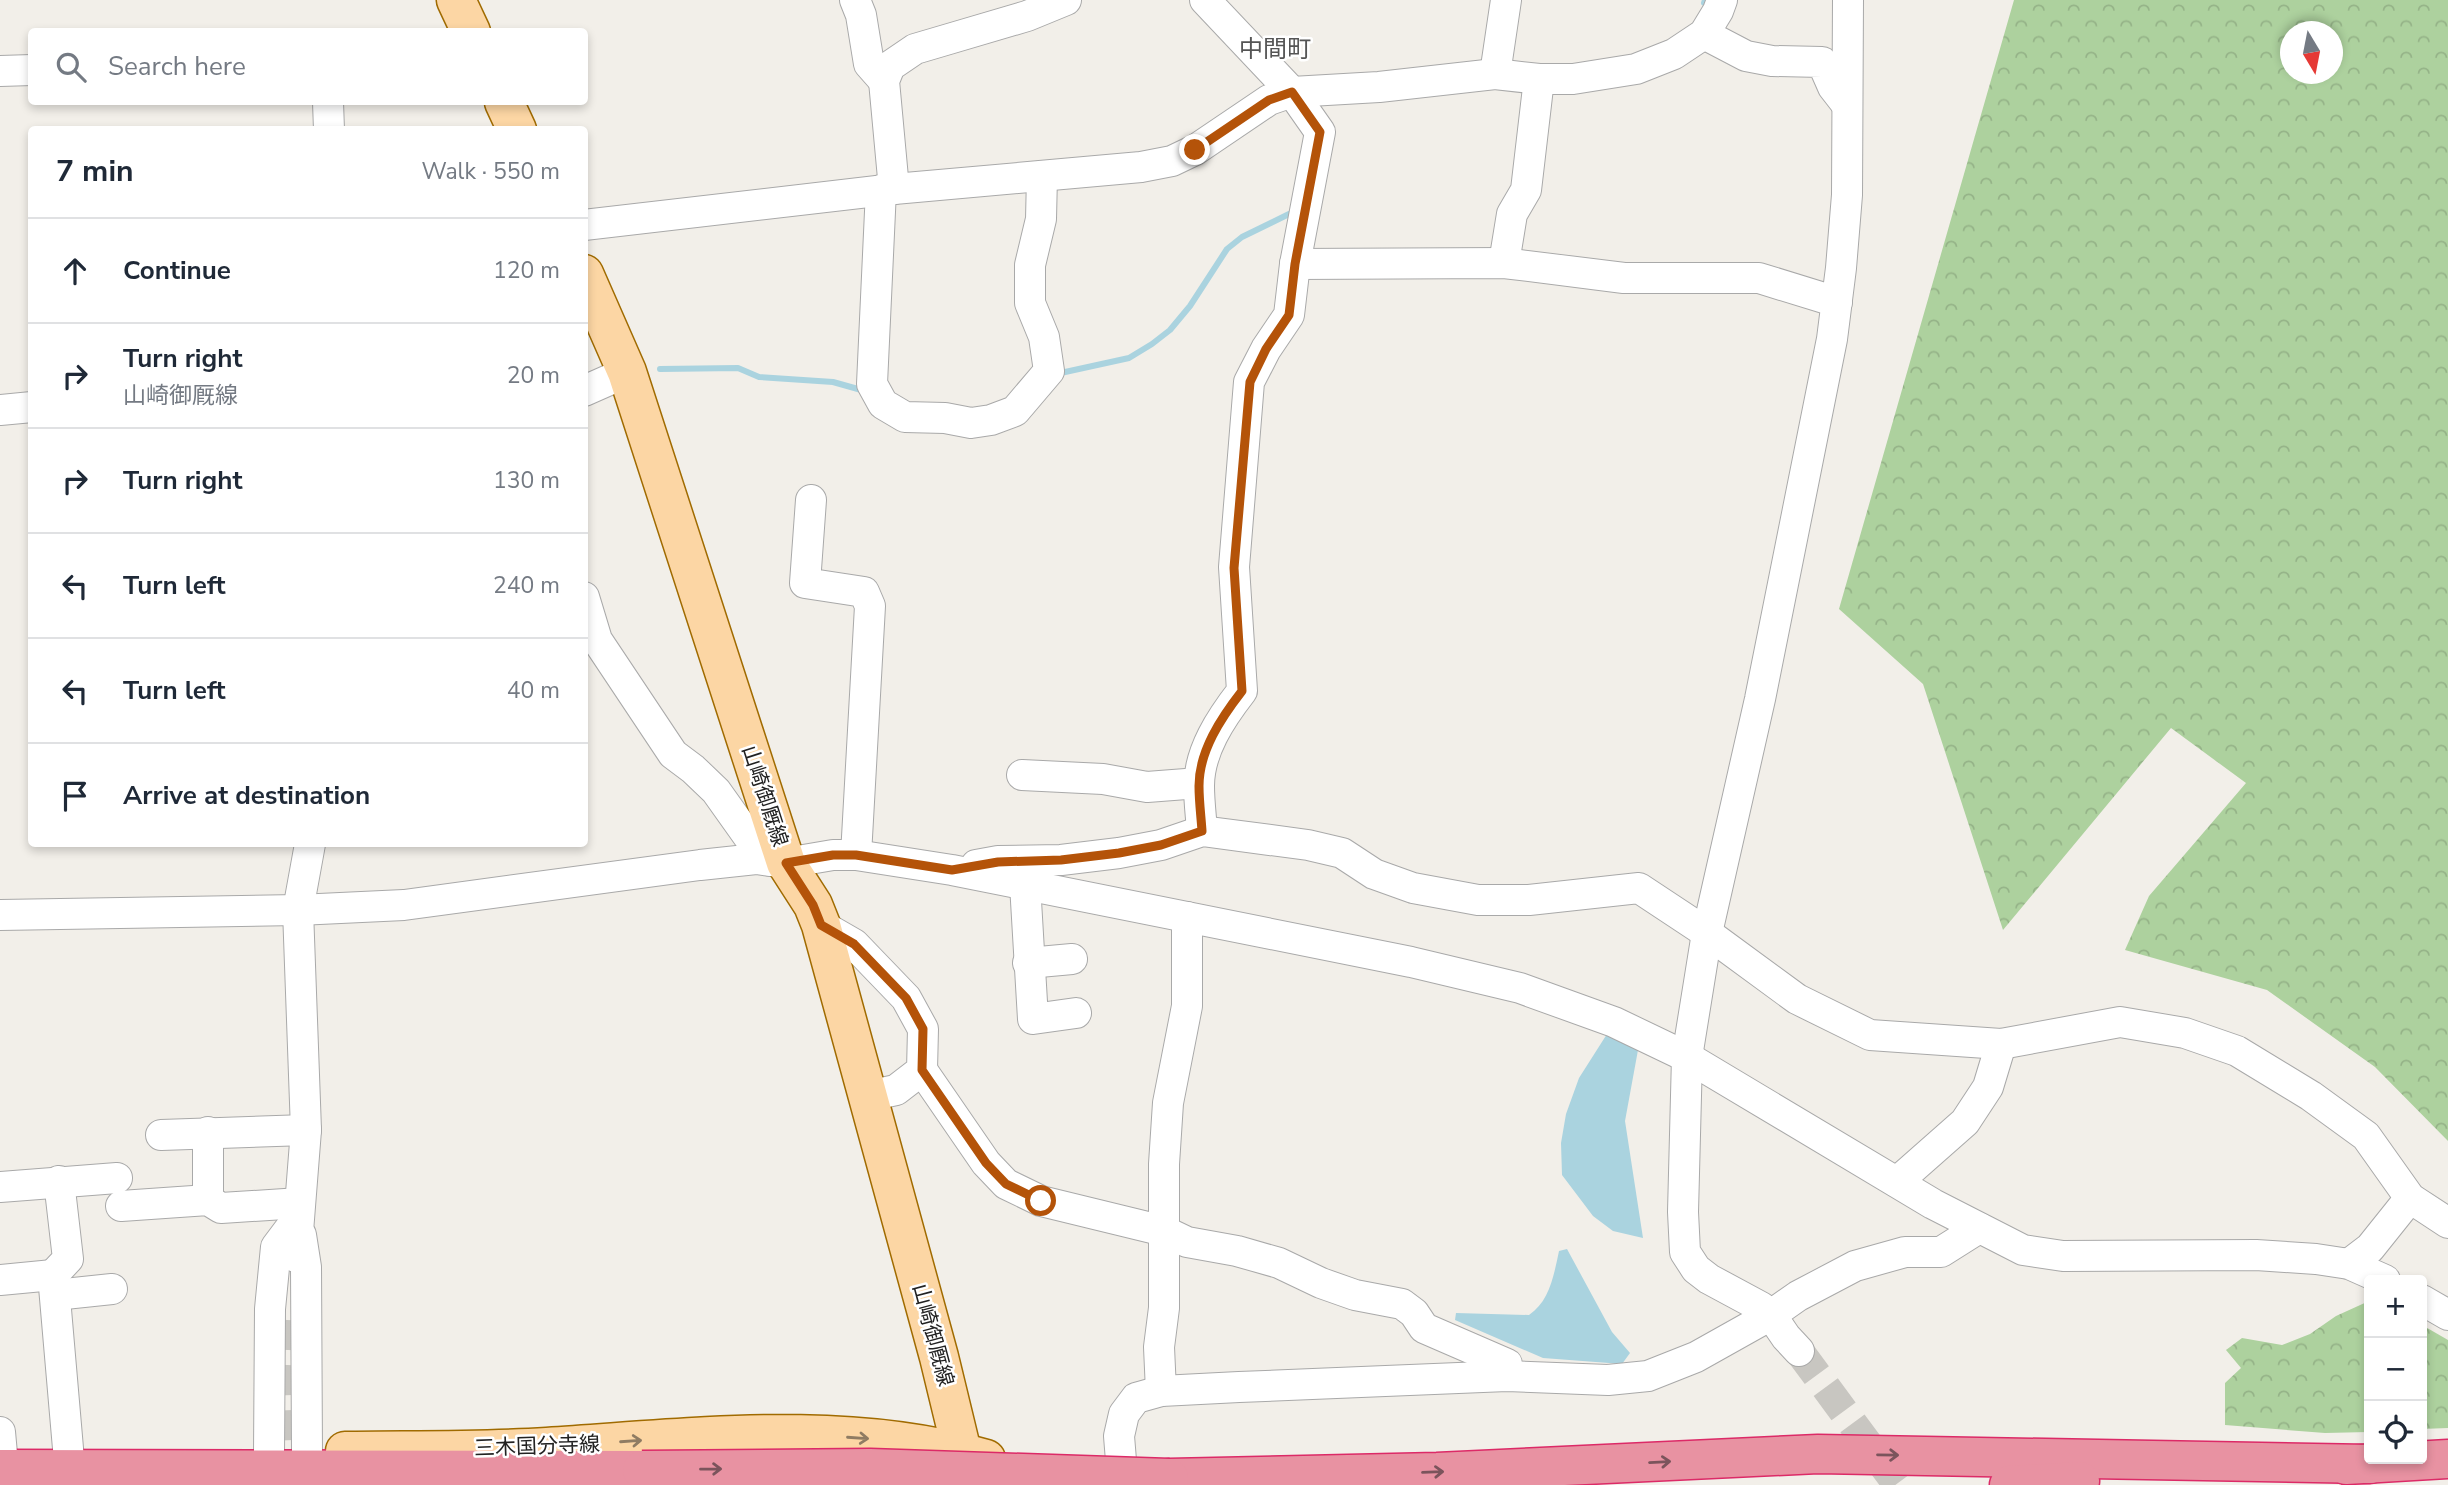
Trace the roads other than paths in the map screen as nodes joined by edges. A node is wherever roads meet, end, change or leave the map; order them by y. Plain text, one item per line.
1 (456, 0) edge
2 (855, 0) edge
3 (1066, 0) edge
4 (1205, 0) edge
5 (1506, 0) edge
6 (1722, 0) edge
7 (1848, 0) edge
8 (469, 28) edge
9 (1704, 34) junction
10 (28, 70) edge
11 (0, 71) edge
12 (1494, 74) junction
13 (1539, 79) junction
14 (884, 81) junction
15 (1292, 92) junction
16 (328, 105) edge
17 (505, 105) edge
18 (1847, 106) junction
19 (329, 126) edge
20 (515, 126) edge
21 (1042, 176) junction
22 (888, 190) junction
23 (588, 226) edge
24 (1504, 263) junction
25 (1295, 264) junction
26 (588, 283) edge
27 (1837, 302) junction
28 (627, 372) junction
29 (588, 389) edge
30 (28, 407) edge
31 (0, 410) edge
32 (811, 500) dead end
33 (588, 610) edge
34 (1022, 775) dead end
35 (1199, 783) junction
36 (1202, 831) junction
37 (309, 847) edge
38 (856, 855) junction
39 (778, 862) junction
40 (952, 870) junction
41 (1025, 884) junction
42 (298, 910) junction
43 (0, 915) edge
44 (1187, 917) junction
45 (821, 925) junction
46 (1707, 933) junction
47 (1072, 959) dead end
48 (1028, 963) junction
49 (1076, 1013) dead end
50 (2001, 1044) junction
51 (1687, 1057) junction
52 (922, 1070) junction
53 (868, 1096) junction
54 (306, 1130) junction
55 (208, 1132) junction
56 (161, 1135) dead end
57 (59, 1181) junction
58 (1897, 1182) junction
59 (0, 1187) edge
60 (2410, 1198) junction
61 (208, 1200) junction
62 (299, 1210) junction
63 (2448, 1223) edge
64 (1979, 1228) junction
65 (1164, 1231) junction
66 (296, 1257) dead end
67 (2349, 1264) junction
68 (2374, 1275) edge
69 (0, 1280) edge
70 (55, 1285) junction
71 (112, 1289) dead end
72 (2427, 1303) edge
73 (1771, 1315) junction
74 (2448, 1315) edge
75 (1799, 1351) tunnel mouth
76 (1507, 1376) junction
77 (1160, 1391) junction
78 (307, 1452) junction
79 (270, 1453) junction
80 (1, 1458) edge
81 (2448, 1459) edge
82 (69, 1460) junction
83 (2427, 1460) edge
84 (2364, 1464) edge
85 (2370, 1464) edge
86 (965, 1469) edge
87 (1069, 1485) edge
88 (1123, 1485) edge
89 (2008, 1485) edge

1 - 8 main road
2 - 14 street
3 - 14 street
4 - 15 street
5 - 12 street
6 - 9 street
7 - 18 street
9 - 13 street
9 - 18 street
10 - 11 street
12 - 13 street
12 - 15 street
13 - 24 street
14 - 22 street
15 - 21 street
15 - 25 street
16 - 19 street
17 - 20 main road
18 - 27 street
21 - 22 street
21 - 22 street
22 - 23 street
24 - 25 street
24 - 27 street
25 - 35 street
26 - 28 main road, 山崎御厩線
27 - 46 street
28 - 29 street
28 - 39 main road, 山崎御厩線
30 - 31 street
32 - 38 street
33 - 39 street
34 - 35 street
35 - 36 street
36 - 40 street
36 - 46 street
37 - 42 street
38 - 39 street
38 - 40 street
39 - 42 street
39 - 45 main road, 山崎御厩線
40 - 41 street
41 - 44 street
41 - 48 street
42 - 43 street
42 - 54 street
44 - 51 street
44 - 65 street
45 - 52 street
45 - 53 main road, 山崎御厩線
46 - 50 street
46 - 51 street
47 - 48 street
48 - 49 street
50 - 58 street
50 - 60 street
51 - 58 street
51 - 73 street
52 - 53 street
52 - 65 street
53 - 86 main road, 山崎御厩線
54 - 55 street
54 - 62 street
55 - 56 street
55 - 61 street
57 - 59 street
57 - 61 street
57 - 70 street
58 - 64 street
60 - 63 street
60 - 67 street
61 - 62 street
62 - 66 street
62 - 78 street
62 - 79 street
64 - 67 street
64 - 73 street
65 - 76 street
65 - 77 street
67 - 68 street
69 - 70 street
70 - 71 street
70 - 82 street
72 - 74 street
73 - 75 street
73 - 76 street
76 - 77 street
77 - 88 street
78 - 79 main road, 三木国分寺線
78 -> 86 main road, 三木国分寺線
79 - 82 main road, 三木国分寺線
80 - 82 main road, 三木国分寺線
80 -> 84 highway, bridge
81 - 83 highway
85 - 89 highway
86 - 87 main road, 三木国分寺線

